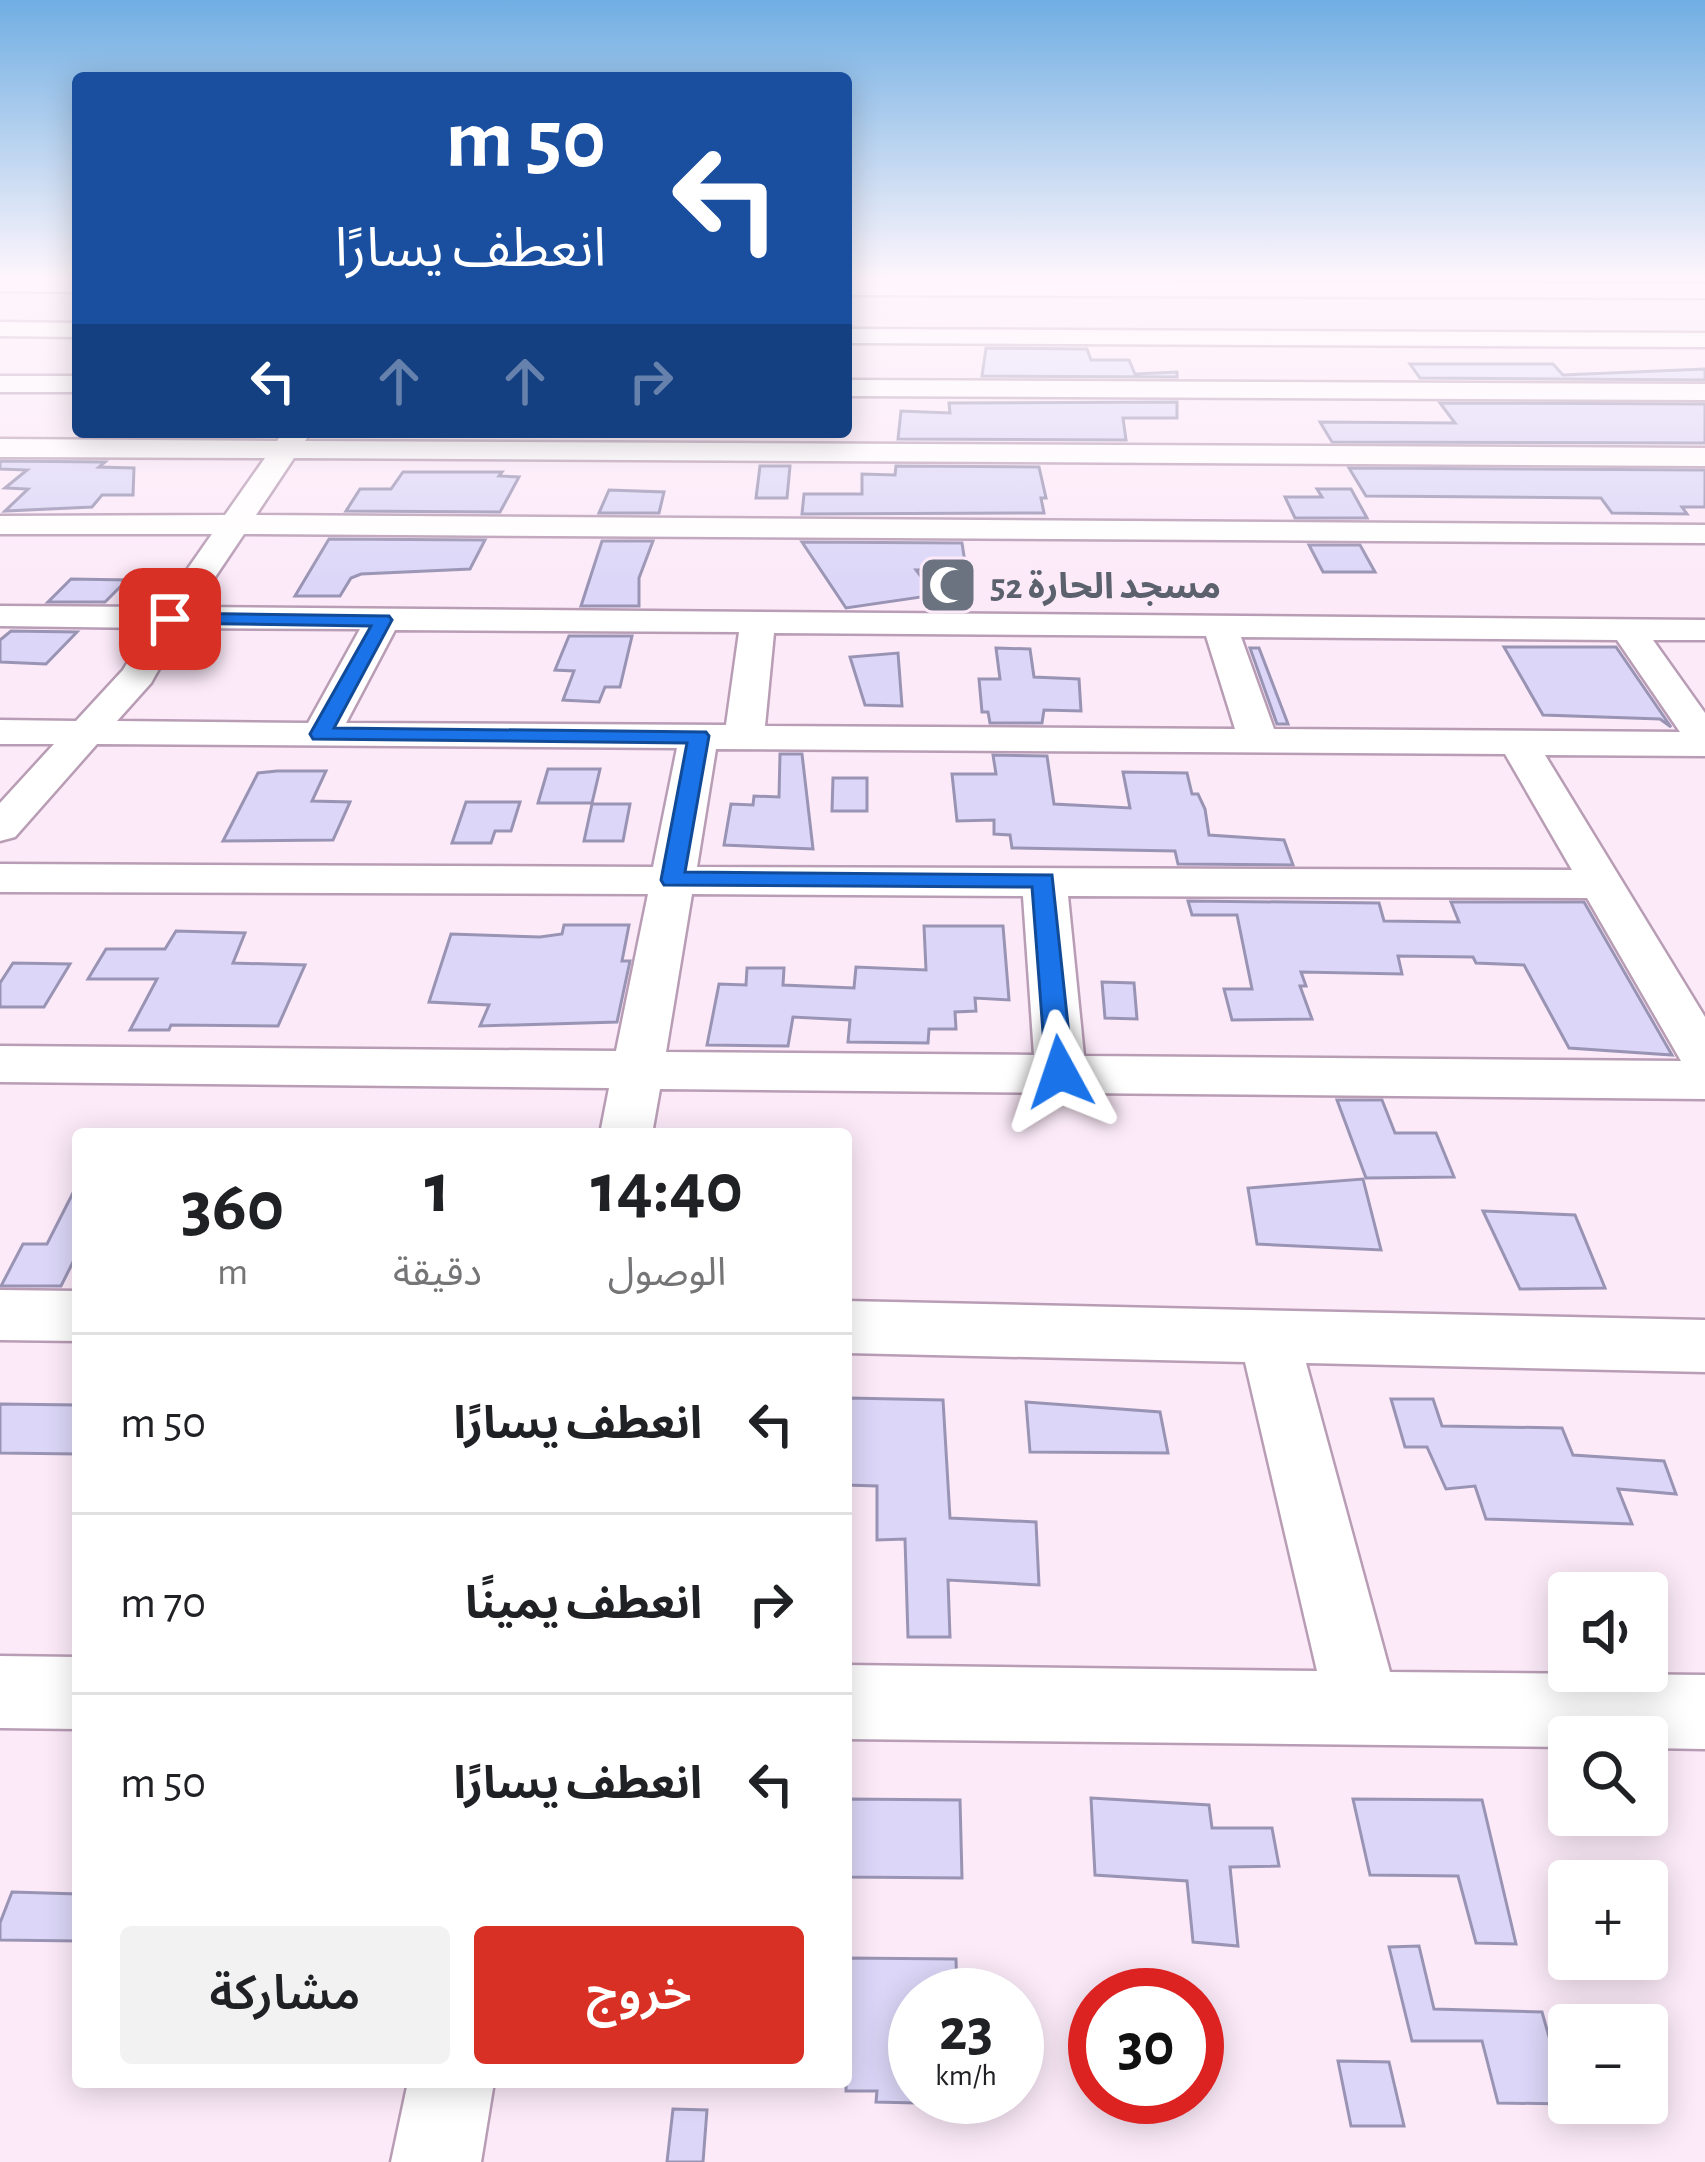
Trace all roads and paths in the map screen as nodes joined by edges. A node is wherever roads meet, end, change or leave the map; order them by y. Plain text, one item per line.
1 (924, 378) edge
2 (1116, 378) edge
3 (1342, 378) edge
4 (1456, 378) edge
5 (72, 380) edge
6 (0, 384) edge
7 (924, 389) junction
8 (1120, 389) junction
9 (1261, 389) junction
10 (1350, 390) junction
11 (1466, 391) junction
12 (1625, 392) junction
13 (1705, 392) edge
14 (866, 414) edge
15 (72, 424) edge
16 (637, 438) edge
17 (290, 441) edge
18 (599, 442) edge
19 (0, 448) edge
20 (48, 448) junction
21 (1296, 454) junction
22 (1698, 457) edge
23 (0, 525) edge
24 (236, 527) junction
25 (564, 528) junction
26 (1705, 534) edge
27 (0, 616) edge
28 (170, 619) junction
29 (383, 620) junction
30 (758, 622) junction
31 (1220, 626) junction
32 (1628, 630) junction
33 (1705, 630) edge
34 (0, 732) edge
35 (85, 733) junction
36 (320, 734) junction
37 (721, 737) junction
38 (1258, 740) junction
39 (1517, 741) junction
40 (1705, 742) edge
41 (0, 828) edge
42 (0, 878) edge
43 (672, 880) junction
44 (1043, 880) junction
45 (1602, 884) junction
46 (1705, 1059) edge
47 (0, 1064) edge
48 (638, 1070) junction
49 (1060, 1072) junction
50 (1705, 1080) edge
51 (627, 1128) edge
52 (0, 1315) edge
53 (72, 1316) edge
54 (852, 1327) edge
55 (1269, 1336) junction
56 (1705, 1346) edge
57 (0, 1691) edge
58 (72, 1693) edge
59 (852, 1702) edge
60 (1363, 1708) junction
61 (1705, 1712) edge
62 (450, 2088) edge
63 (436, 2162) edge

1 - 7 street
2 - 8 street
3 - 10 street
4 - 11 street
5 - 6 street
7 - 8 street
7 - 14 street
8 - 9 street
9 - 10 street
9 - 21 street
10 - 11 street
11 - 12 street
12 - 13 street
12 - 22 street
14 - 21 street
15 - 20 street
16 - 18 street
17 - 18 street
17 - 20 street
17 - 24 street
18 - 25 street
19 - 20 street
21 - 22 street
23 - 24 street
24 - 25 street
24 - 28 street
25 - 26 street
27 - 28 street
28 - 29 street
28 - 35 street
29 - 30 street
29 - 36 street
30 - 31 street
30 - 37 street
31 - 32 street
31 - 38 street
32 - 33 street
32 - 40 street
34 - 35 street
35 - 36 street
35 - 41 street
36 - 37 street
37 - 38 street
37 - 43 street
38 - 39 street
39 - 40 street
39 - 45 street
42 - 43 street
43 - 44 street
43 - 48 street
44 - 45 street
44 - 49 street
45 - 46 street
47 - 48 street
48 - 49 street
48 - 51 street
49 - 50 street
52 - 53 street
54 - 55 street
55 - 56 street
55 - 60 street
57 - 58 street
59 - 60 street
60 - 61 street
62 - 63 street

